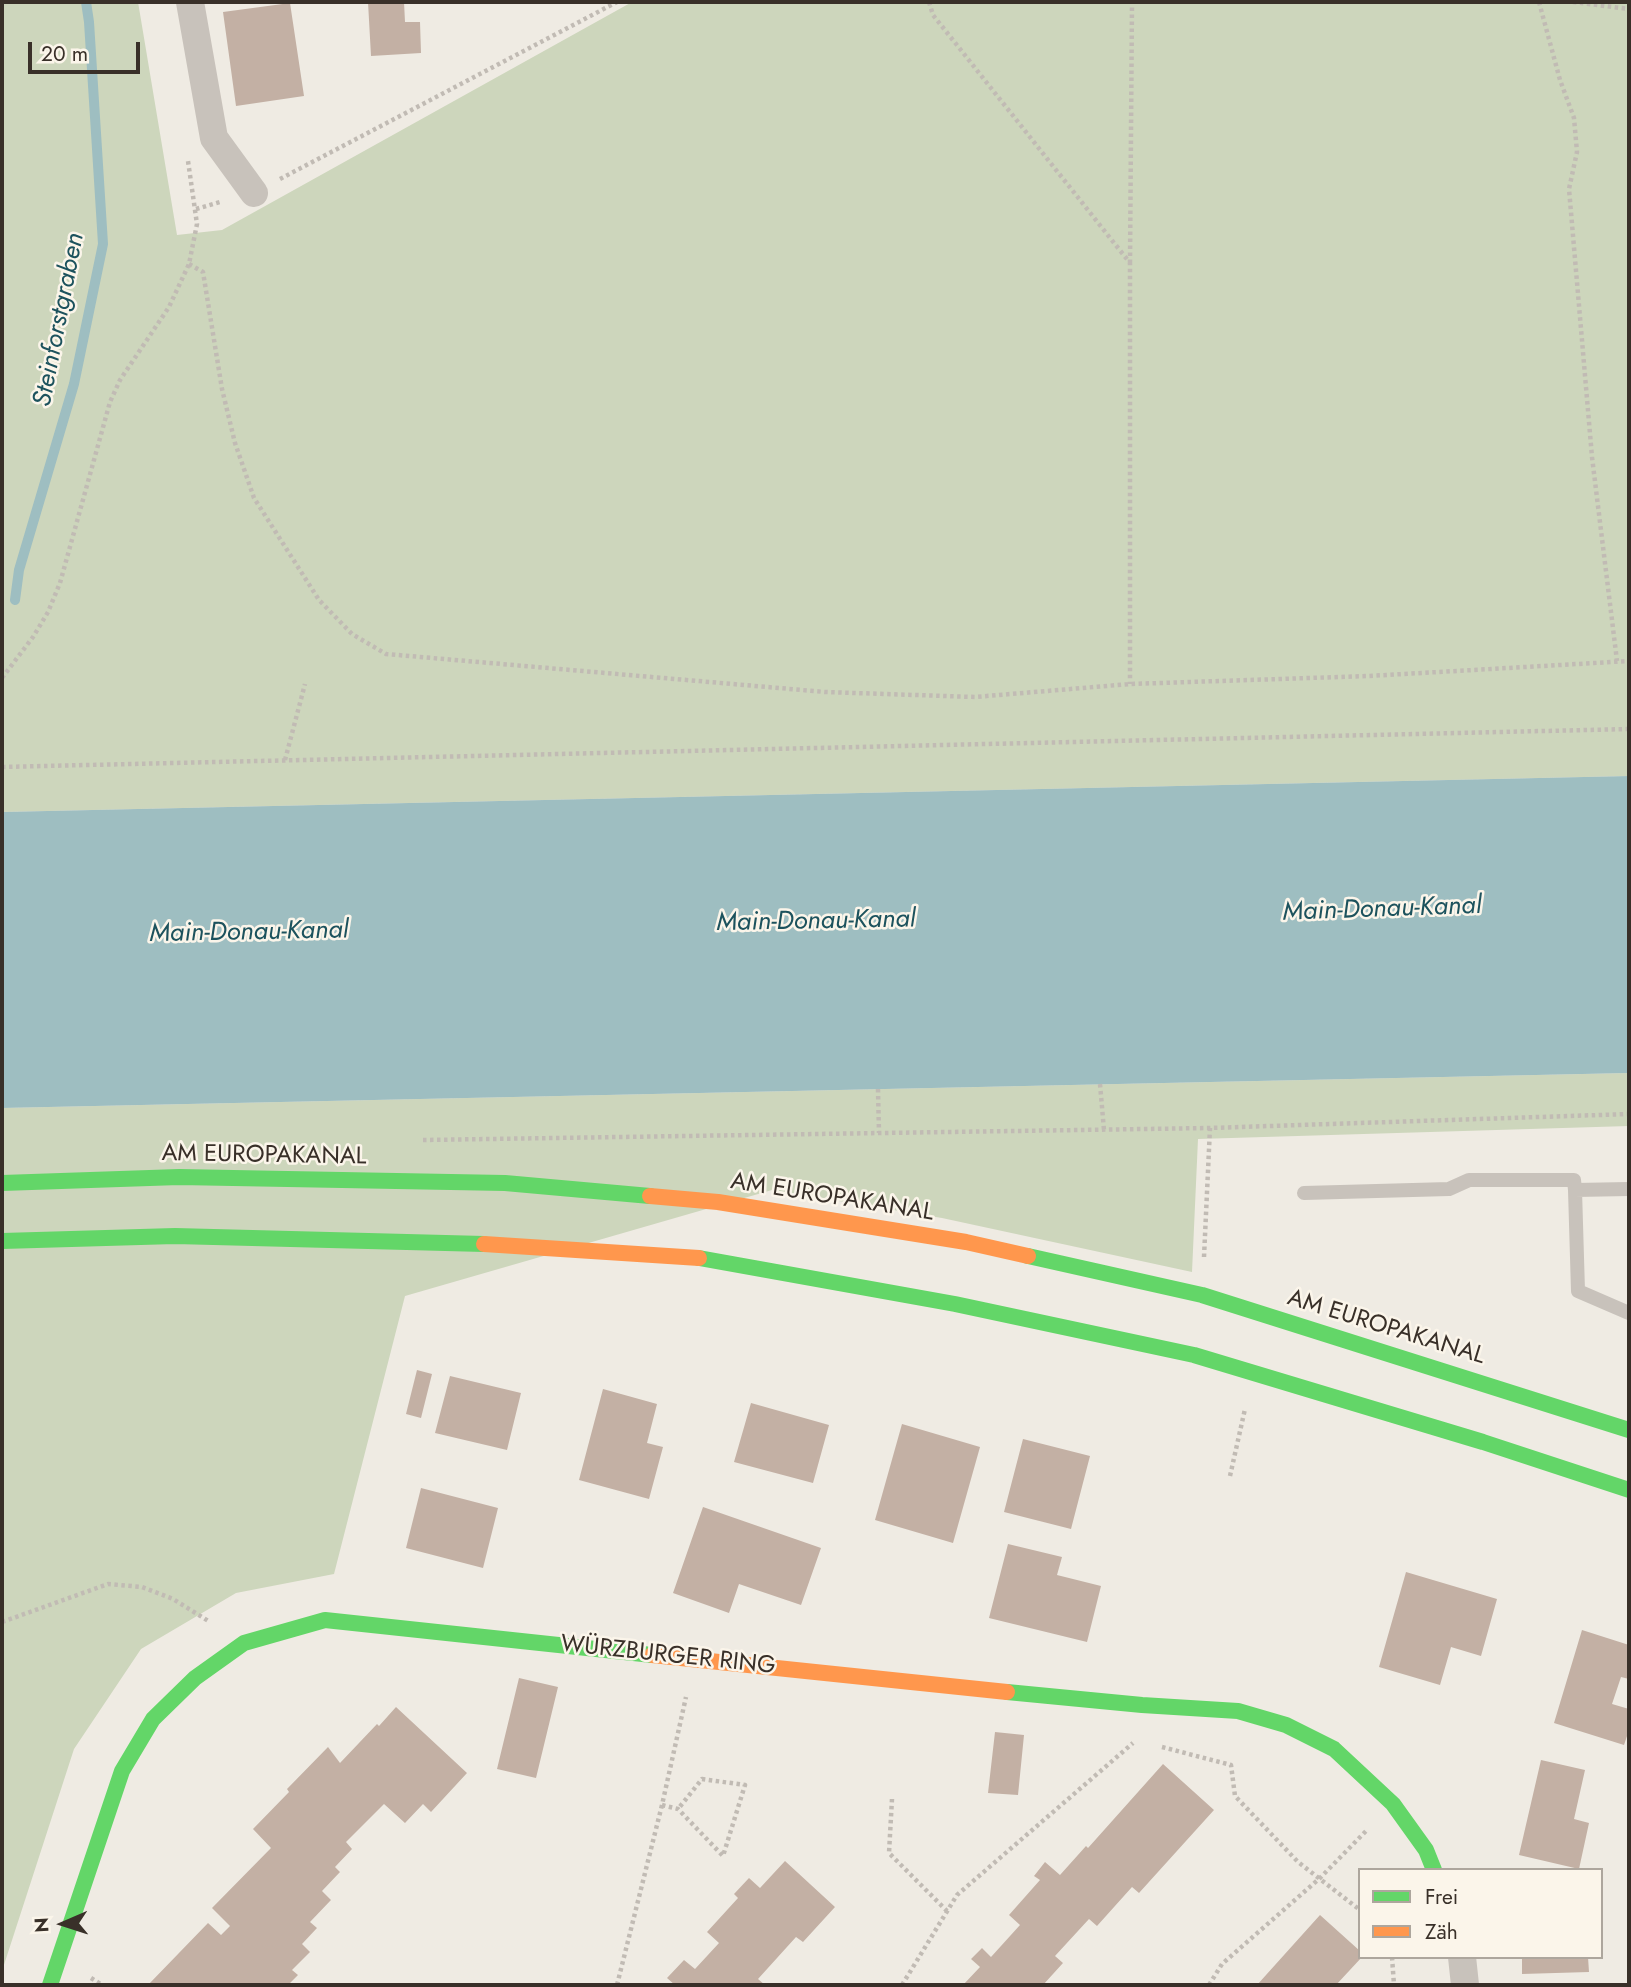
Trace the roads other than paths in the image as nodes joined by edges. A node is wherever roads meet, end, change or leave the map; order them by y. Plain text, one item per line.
1 (190, 2) edge
2 (254, 193) road end
3 (2, 1183) edge
4 (1629, 1189) edge
5 (1575, 1190) junction
6 (1304, 1193) dead end
7 (2, 1241) edge
8 (1629, 1313) edge
9 (1629, 1430) edge
10 (1629, 1490) edge
11 (1433, 1868) edge
12 (1462, 1959) edge
13 (50, 1985) edge
14 (1465, 1985) edge

1 - 2 street
3 - 9 main road, AM EUROPAKANAL
4 - 5 lane
5 - 6 lane
5 - 8 lane
7 - 10 main road
11 - 13 main road, WÜRZBURGER RING
12 - 14 street

